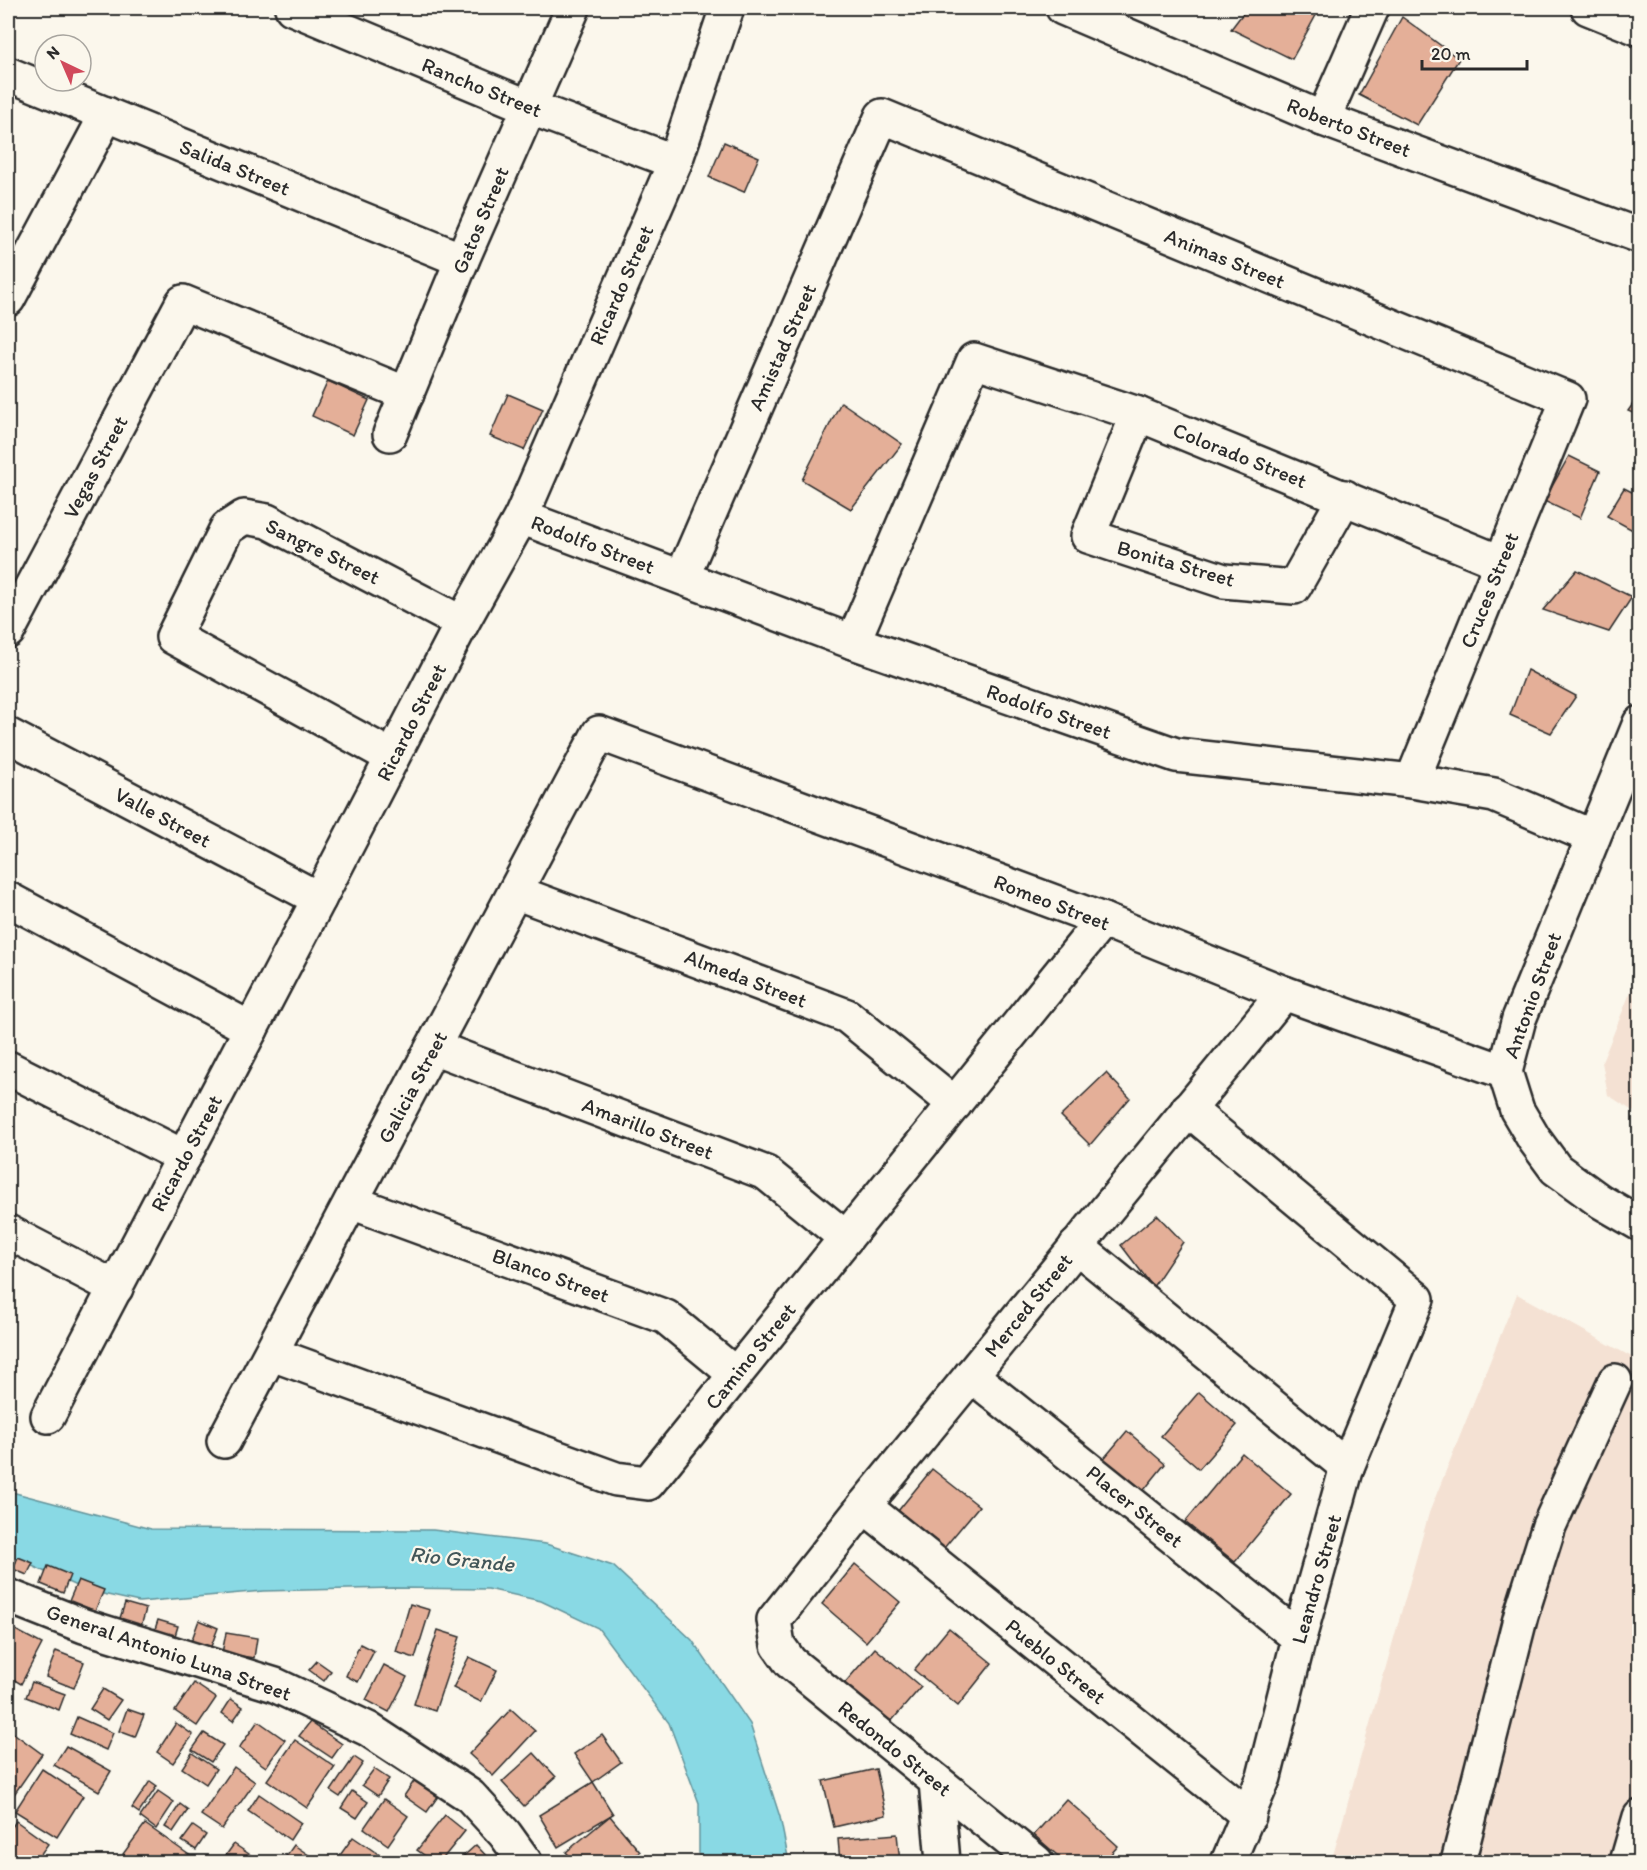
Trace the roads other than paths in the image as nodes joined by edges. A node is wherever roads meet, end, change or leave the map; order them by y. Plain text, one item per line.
1 (292, 8) edge
2 (573, 8) edge
3 (728, 8) edge
4 (1063, 8) edge
5 (1372, 8) edge
6 (1588, 8) edge
7 (1640, 29) edge
8 (8, 74) edge
9 (529, 107) junction
10 (107, 114) junction
11 (882, 116) joint
12 (1323, 119) junction
13 (675, 162) junction
14 (1640, 236) edge
15 (462, 260) junction
16 (8, 299) edge
17 (407, 394) junction
18 (1568, 399) joint
19 (1138, 414) junction
20 (390, 434) dead end
21 (1345, 497) junction
22 (521, 516) junction
23 (1500, 562) junction
24 (682, 577) junction
25 (462, 623) junction
26 (8, 631) edge
27 (853, 642) junction
28 (1640, 723) edge
29 (599, 733) joint
30 (8, 735) edge
31 (392, 757) junction
32 (1412, 781) junction
33 (1593, 837) junction
34 (515, 892) junction
35 (8, 899) edge
36 (320, 900) junction
37 (1103, 920) junction
38 (1284, 993) junction
39 (252, 1029) junction
40 (433, 1047) junction
41 (8, 1068) edge
42 (1505, 1072) junction
43 (955, 1104) junction
44 (1188, 1109) junction
45 (184, 1157) junction
46 (351, 1202) junction
47 (1640, 1224) edge
48 (8, 1232) edge
49 (846, 1238) junction
50 (1076, 1246) junction
51 (116, 1288) junction
52 (272, 1354) junction
53 (735, 1374) junction
54 (971, 1374) junction
55 (1615, 1381) dead end
56 (48, 1416) dead end
57 (224, 1441) dead end
58 (1347, 1467) junction
59 (864, 1506) junction
60 (8, 1596) edge
61 (774, 1620) joint
62 (1299, 1638) junction
63 (936, 1781) junction
64 (1249, 1816) junction
65 (1640, 1817) edge
66 (525, 1863) edge
67 (943, 1863) edge
68 (1036, 1863) edge
69 (1228, 1863) edge
70 (1458, 1863) edge
71 (1627, 1863) edge

1 - 9 street, Rancho Street
2 - 9 street, Gatos Street
3 - 13 street, Ricardo Street
4 - 12 street, Roberto Street
5 - 12 street
6 - 7 street
8 - 10 street, Salida Street
9 - 13 street, Rancho Street
9 - 15 street, Gatos Street
10 - 15 street, Salida Street
10 - 16 street
11 - 18 street, Animas Street
11 - 24 street, Amistad Street
12 - 14 street, Roberto Street
13 - 22 street, Ricardo Street
15 - 17 street, Gatos Street
17 - 20 street, Gatos Street
17 - 26 street, Vegas Street
18 - 23 street, Cruces Street
19 - 21 street, Colorado Street
19 - 21 street, Bonita Street
19 - 27 street, Colorado Street
21 - 23 street, Colorado Street
22 - 24 street, Rodolfo Street
22 - 25 street, Ricardo Street
23 - 32 street, Cruces Street
24 - 27 street, Rodolfo Street
25 - 31 street, Ricardo Street
25 - 31 street, Sangre Street
27 - 32 street, Rodolfo Street
28 - 33 street, Antonio Street
29 - 34 street, Galicia Street
29 - 37 street, Romeo Street
30 - 36 street, Valle Street
31 - 36 street, Ricardo Street
32 - 33 street, Rodolfo Street
33 - 42 street, Antonio Street
34 - 40 street, Galicia Street
34 - 43 street, Almeda Street
35 - 39 street
36 - 39 street, Ricardo Street
37 - 38 street, Romeo Street
37 - 43 street, Camino Street
38 - 42 street, Romeo Street
38 - 44 street, Merced Street
39 - 45 street, Ricardo Street
40 - 46 street, Galicia Street
40 - 49 street, Amarillo Street
41 - 45 street
42 - 47 street, Antonio Street
43 - 49 street, Camino Street
44 - 50 street, Merced Street
44 - 58 street, Leandro Street
45 - 51 street, Ricardo Street
46 - 52 street, Galicia Street
46 - 53 street, Blanco Street
48 - 51 street
49 - 53 street, Camino Street
50 - 54 street, Merced Street
50 - 58 street
51 - 56 street, Ricardo Street
52 - 53 street, Camino Street
52 - 57 street, Galicia Street
54 - 59 street, Merced Street
54 - 62 street, Placer Street
55 - 70 street
58 - 62 street, Leandro Street
59 - 61 street, Merced Street
59 - 64 street, Pueblo Street
60 - 66 street, General Antonio Luna Street
61 - 63 street, Redondo Street
62 - 64 street, Leandro Street
63 - 67 street
63 - 68 street, Redondo Street
64 - 69 street, Leandro Street
65 - 71 street

